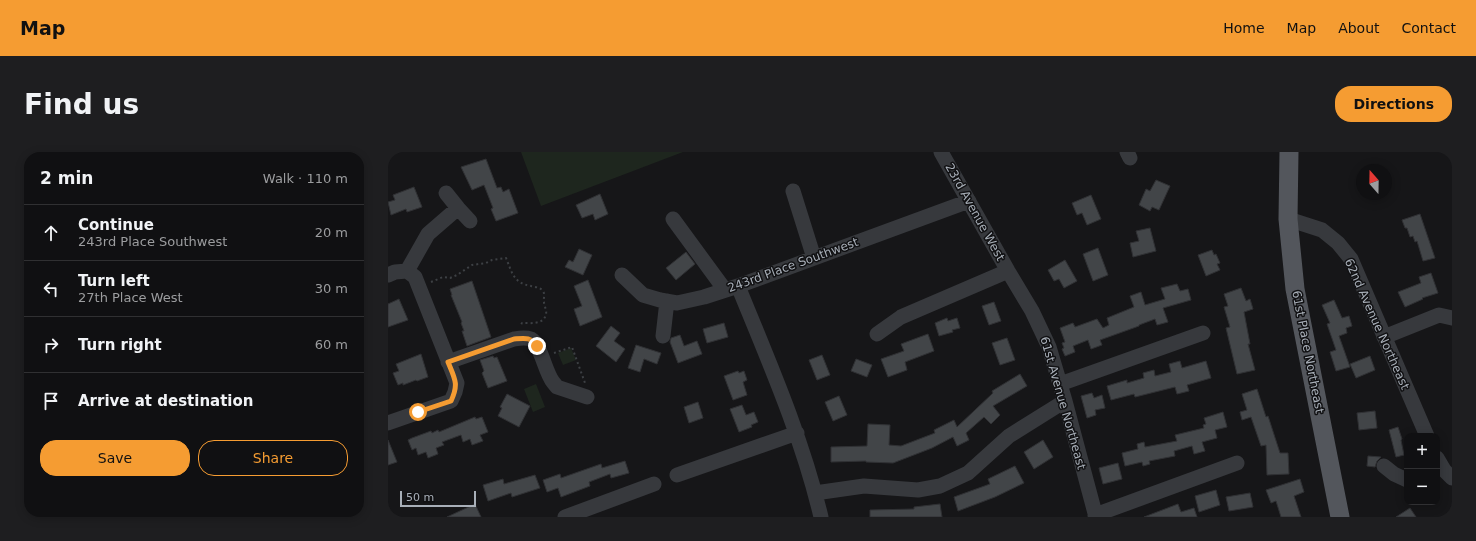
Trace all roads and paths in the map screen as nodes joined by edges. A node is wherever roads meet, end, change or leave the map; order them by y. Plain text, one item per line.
1 (941, 152) edge
2 (1289, 152) edge
3 (793, 191) dead end
4 (446, 194) dead end
5 (969, 201) junction
6 (458, 208) junction
7 (673, 219) dead end
8 (1288, 219) junction
9 (470, 221) dead end
10 (814, 258) junction
11 (1008, 271) junction
12 (407, 272) junction
13 (388, 275) edge
14 (622, 275) dead end
15 (431, 282) dead end
16 (732, 288) junction
17 (667, 301) junction
18 (1452, 318) edge
19 (1203, 333) dead end
20 (877, 334) dead end
21 (663, 336) dead end
22 (1384, 337) junction
23 (521, 338) junction
24 (542, 357) junction
25 (448, 362) junction
26 (1060, 384) junction
27 (583, 396) joint
28 (1065, 401) junction
29 (388, 423) edge
30 (797, 432) junction
31 (1426, 433) edge
32 (1237, 463) dead end
33 (1440, 465) edge
34 (1384, 466) dead end
35 (677, 475) dead end
36 (1445, 477) edge
37 (1404, 479) edge
38 (654, 484) dead end
39 (815, 494) junction
40 (600, 511) edge
41 (1095, 516) edge
42 (565, 517) edge
43 (821, 517) edge
44 (1340, 517) edge

1 - 5 street, 23rd Avenue West
2 - 8 main road, 61st Place Northeast
3 - 10 street
4 - 6 street
5 - 10 street, 243rd Place Southwest
5 - 11 street, 23rd Avenue West
6 - 9 street
6 - 12 street
7 - 16 street
8 - 22 street, 62nd Avenue Northeast
8 - 44 main road, 61st Place Northeast
10 - 16 street, 243rd Place Southwest
11 - 20 street
11 - 26 street, 61st Avenue Northeast
12 - 13 street
12 - 25 street
14 - 17 street, 243rd Place Southwest
15 - 23 path
16 - 17 street, 243rd Place Southwest
16 - 30 street
17 - 21 street
18 - 22 street
19 - 26 street
22 - 31 street, 62nd Avenue Northeast
23 - 24 street
23 - 25 street
24 - 27 street
24 - 27 path
25 - 29 street
26 - 28 street, 61st Avenue Northeast
28 - 39 street
28 - 41 street, 61st Avenue Northeast
30 - 35 street
30 - 39 street
32 - 41 street
33 - 36 street
34 - 37 street
38 - 40 street
39 - 43 street
40 - 42 street

